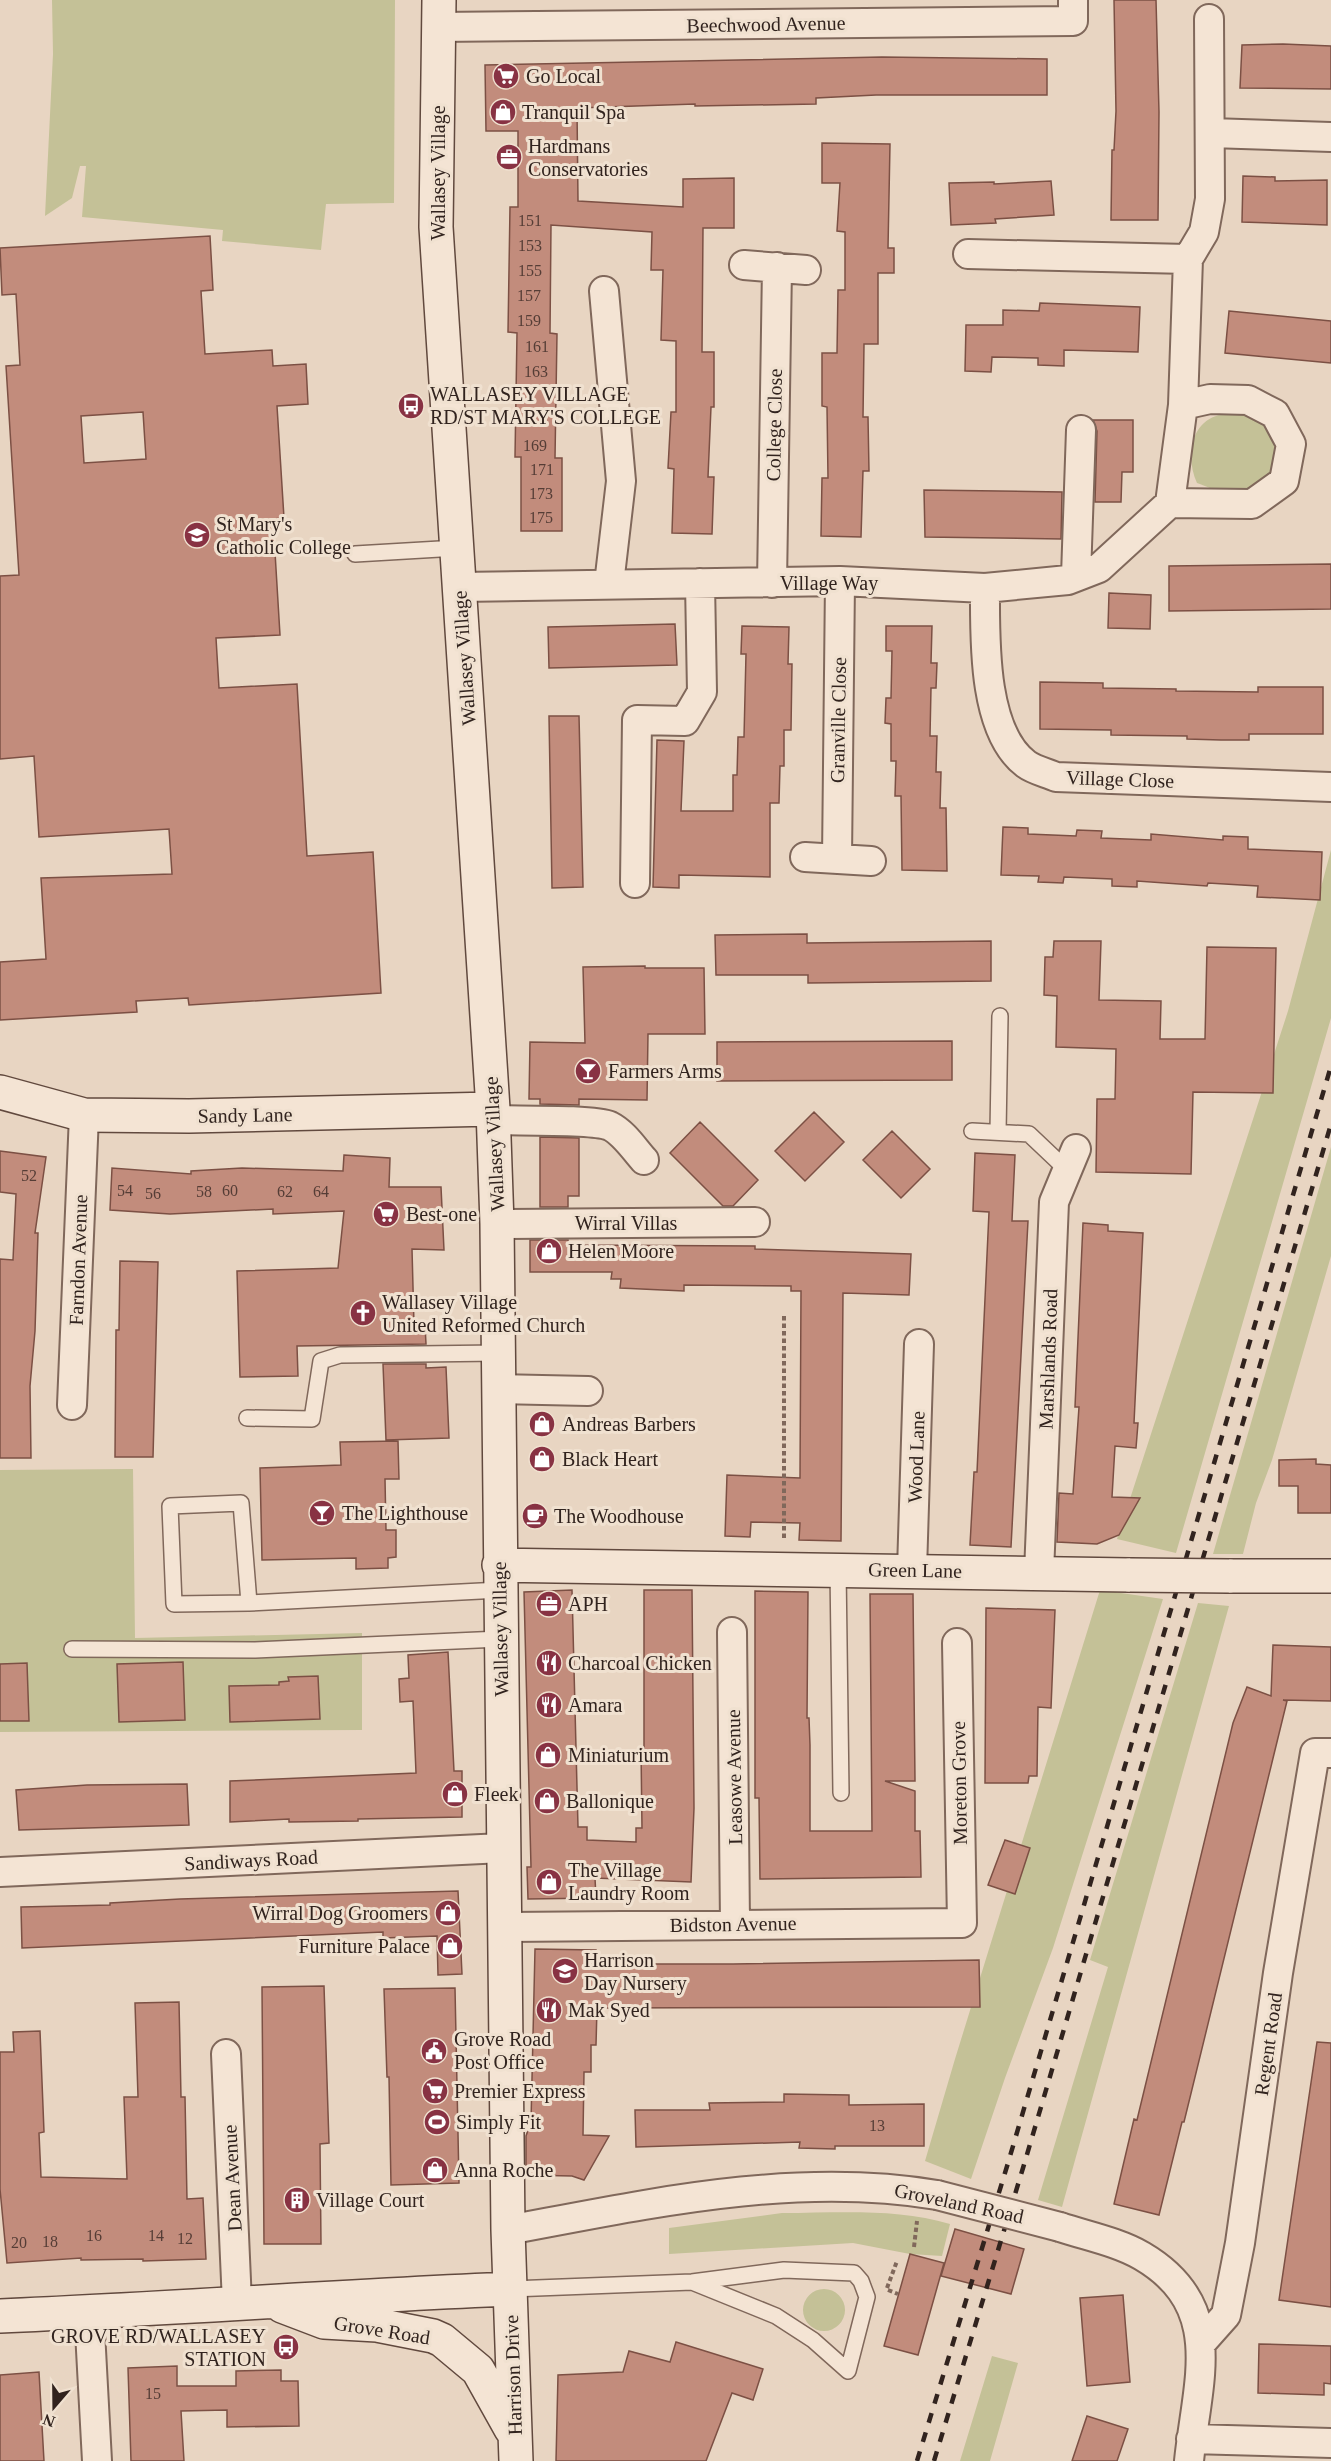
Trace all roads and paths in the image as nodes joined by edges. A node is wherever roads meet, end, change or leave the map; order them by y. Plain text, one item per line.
1 (1073, 0) edge
2 (628, 13) edge
3 (439, 14) edge
4 (1209, 19) dead end
5 (1211, 133) junction
6 (1331, 137) edge
7 (968, 254) dead end
8 (1188, 259) junction
9 (744, 265) dead end
10 (777, 267) junction
11 (806, 270) dead end
12 (604, 291) dead end
13 (1184, 405) junction
14 (1081, 430) dead end
15 (1170, 503) junction
16 (457, 548) junction
17 (355, 554) dead end
18 (1076, 576) junction
19 (840, 581) junction
20 (700, 583) junction
21 (771, 583) junction
22 (609, 584) junction
23 (460, 587) junction
24 (985, 588) junction
25 (1331, 787) edge
26 (805, 857) dead end
27 (837, 859) junction
28 (871, 861) dead end
29 (635, 883) dead end
30 (1000, 1016) dead end
31 (0, 1092) edge
32 (84, 1115) junction
33 (493, 1115) junction
34 (972, 1131) dead end
35 (998, 1132) junction
36 (1072, 1159) joint
37 (644, 1160) dead end
38 (755, 1222) dead end
39 (497, 1224) junction
40 (784, 1313) dead end
41 (920, 1344) dead end
42 (498, 1353) junction
43 (499, 1389) junction
44 (588, 1391) dead end
45 (72, 1405) dead end
46 (247, 1418) dead end
47 (784, 1569) junction
48 (838, 1569) junction
49 (912, 1570) junction
50 (1039, 1573) junction
51 (1331, 1576) edge
52 (499, 1578) junction
53 (249, 1603) junction
54 (732, 1632) dead end
55 (500, 1639) junction
56 (957, 1643) dead end
57 (72, 1649) dead end
58 (1331, 1753) edge
59 (841, 1793) dead end
60 (503, 1848) junction
61 (0, 1872) edge
62 (735, 1923) junction
63 (962, 1923) joint
64 (504, 1927) junction
65 (226, 2054) dead end
66 (918, 2216) dead end
67 (507, 2230) junction
68 (914, 2247) dead end
69 (692, 2282) junction
70 (511, 2289) junction
71 (887, 2290) dead end
72 (898, 2294) dead end
73 (272, 2302) junction
74 (237, 2303) junction
75 (89, 2313) junction
76 (0, 2316) edge
77 (1202, 2342) junction
78 (1331, 2443) edge
79 (516, 2450) edge
80 (1190, 2450) edge
81 (97, 2461) edge

1 - 2 street, Beechwood Avenue
2 - 3 street, Beechwood Avenue
3 - 16 main road, Wallasey Village
4 - 5 street
5 - 6 street
5 - 8 street
7 - 8 street
8 - 13 street
9 - 10 street
10 - 11 street
10 - 21 street, College Close
12 - 22 street
13 - 15 street
13 - 15 street
14 - 18 street
15 - 18 street, Village Way
16 - 17 lane
16 - 23 main road, Wallasey Village
18 - 24 street, Village Way
19 - 21 street, Village Way
19 - 24 street, Village Way
19 - 27 street, Granville Close
20 - 21 street, Village Way
20 - 22 street, Village Way
20 - 29 street
22 - 23 street, Village Way
23 - 33 main road, Wallasey Village
24 - 25 street, Village Close
26 - 27 street
27 - 28 street
30 - 35 lane
31 - 32 main road, Sandy Lane
32 - 33 main road, Sandy Lane
32 - 45 street, Farndon Avenue
33 - 37 street
33 - 39 main road, Wallasey Village
34 - 35 lane
35 - 36 lane
36 - 50 street, Marshlands Road
38 - 39 street, Wirral Villas
39 - 42 main road, Wallasey Village
40 - 47 path
41 - 49 street, Wood Lane
42 - 43 main road, Wallasey Village
42 - 46 lane
43 - 44 street
43 - 52 main road, Wallasey Village
47 - 48 main road, Green Lane
47 - 52 main road, Green Lane
48 - 49 main road, Green Lane
48 - 59 lane
49 - 50 main road, Green Lane
50 - 51 main road, Green Lane, bridge
52 - 53 lane
52 - 55 main road, Wallasey Village
53 - 53 lane
54 - 62 street, Leasowe Avenue
55 - 57 lane
55 - 60 main road, Wallasey Village
56 - 63 street, Moreton Grove
58 - 77 street, Regent Road
60 - 61 street, Sandiways Road
60 - 64 main road, Wallasey Village
62 - 63 street, Bidston Avenue
62 - 64 street, Bidston Avenue
64 - 67 main road, Wallasey Village
65 - 74 street, Dean Avenue
66 - 68 path
67 - 70 main road, Wallasey Village
67 - 77 street, Groveland Road, bridge
69 - 69 lane
69 - 70 lane
70 - 73 main road, Grove Road
70 - 79 main road, Harrison Drive
71 - 72 path
73 - 74 main road, Grove Road
73 - 79 main road, Grove Road
74 - 75 main road, Grove Road
75 - 76 main road, Grove Road
75 - 81 street
77 - 80 street, Groveland Road
78 - 80 street

